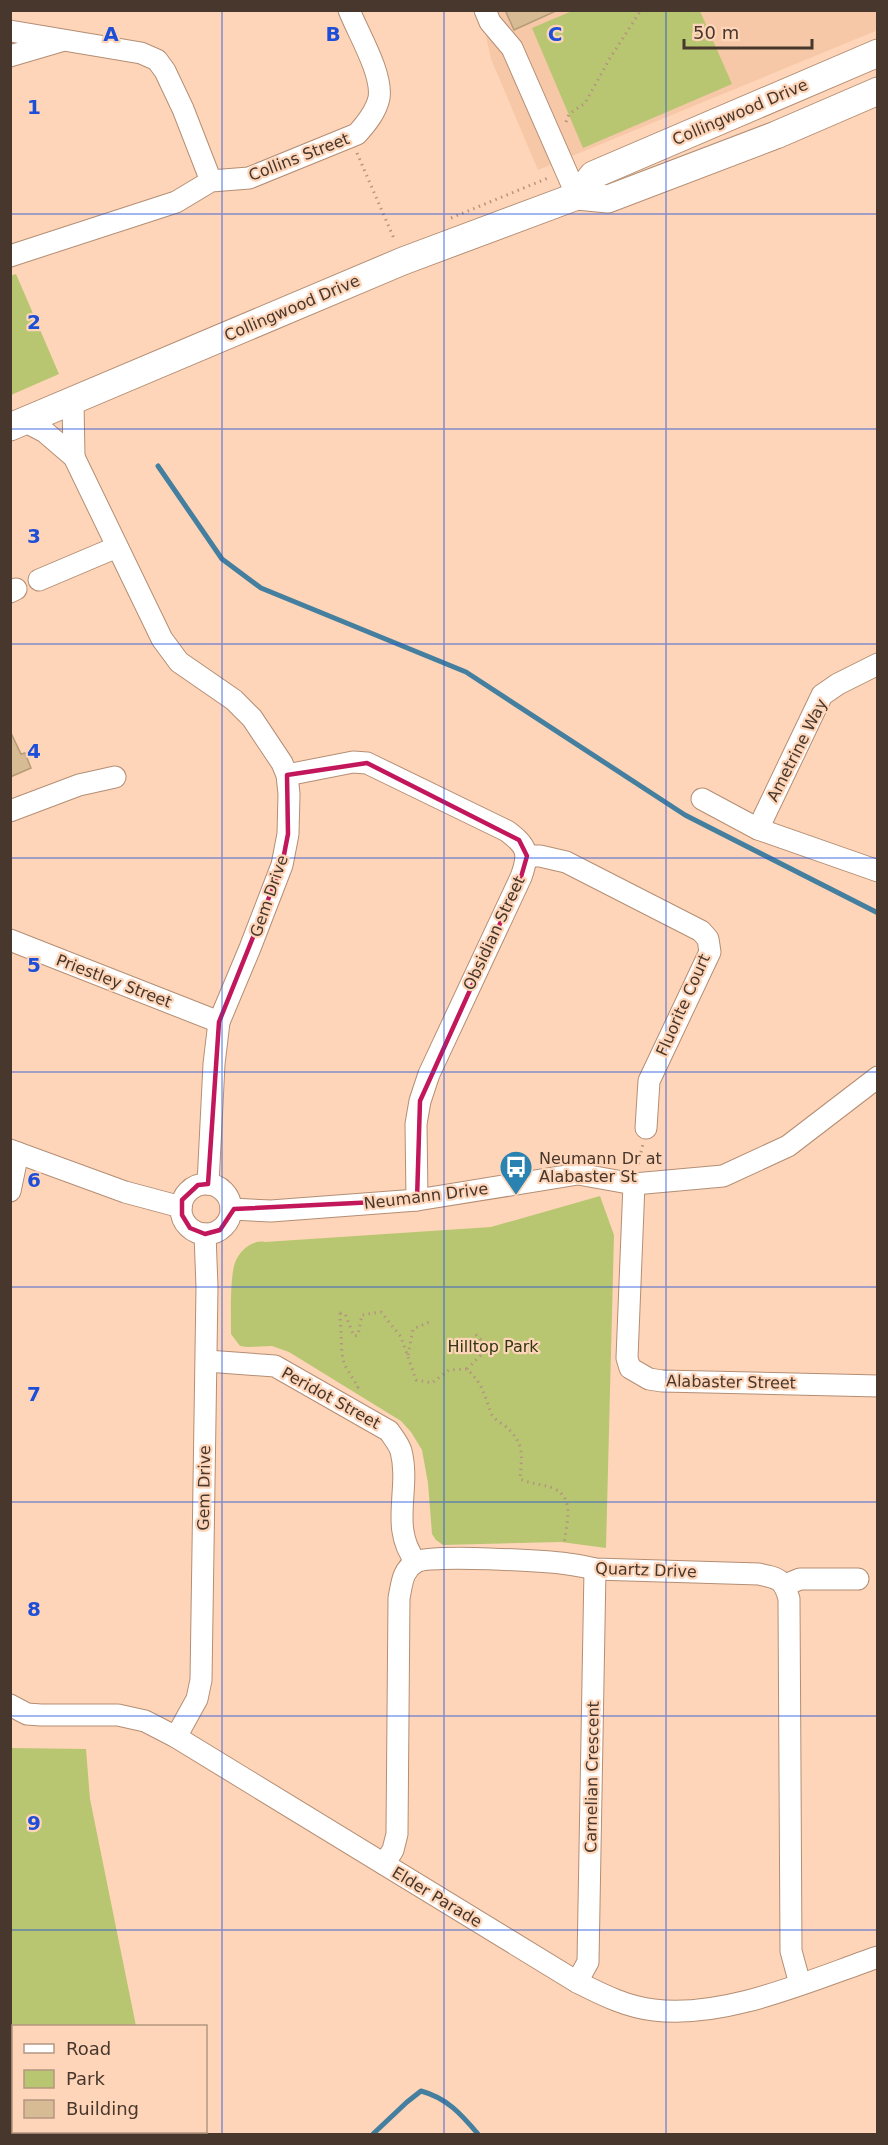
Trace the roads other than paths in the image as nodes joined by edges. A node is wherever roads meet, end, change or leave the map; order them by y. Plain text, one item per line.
1 (349, 10) edge
2 (488, 16) edge
3 (10, 31) edge
4 (62, 41) junction
5 (878, 53) edge
6 (10, 56) edge
7 (878, 91) edge
8 (211, 181) junction
9 (577, 196) junction
10 (10, 256) edge
11 (73, 401) junction
12 (17, 424) edge
13 (74, 457) junction
14 (117, 547) junction
15 (39, 580) dead end
16 (878, 664) edge
17 (287, 775) junction
18 (115, 777) dead end
19 (702, 799) dead end
20 (10, 812) edge
21 (758, 829) junction
22 (527, 856) junction
23 (878, 871) edge
24 (10, 940) edge
25 (219, 1022) junction
26 (877, 1077) edge
27 (646, 1128) road end
28 (14, 1151) edge
29 (208, 1184) junction
30 (634, 1184) junction
31 (10, 1191) edge
32 (417, 1200) junction
33 (181, 1208) junction
34 (231, 1209) junction
35 (205, 1234) junction
36 (207, 1361) junction
37 (878, 1386) edge
38 (416, 1562) junction
39 (595, 1569) junction
40 (858, 1579) dead end
41 (785, 1585) junction
42 (10, 1705) edge
43 (176, 1737) junction
44 (384, 1864) junction
45 (878, 1957) edge
46 (577, 1982) junction
47 (800, 1984) junction

1 - 8 street, Collins Street
2 - 9 street
3 - 4 street
4 - 6 street
4 - 8 street
5 - 9 main road, Collingwood Drive
7 - 9 main road, Collingwood Drive
8 - 10 street, Collins Street
9 - 11 main road, Collingwood Drive
11 - 12 main road, Collingwood Drive
11 - 13 street, Gem Drive
12 - 13 street, Gem Drive
13 - 14 street, Gem Drive
14 - 15 street
14 - 17 street, Gem Drive
16 - 21 street, Ametrine Way
17 - 22 street, Obsidian Street
17 - 25 street, Gem Drive
18 - 20 street
19 - 21 street
21 - 23 street
22 - 27 street, Fluorite Court
22 - 32 street, Obsidian Street
24 - 25 street, Priestley Street
25 - 29 street, Gem Drive
26 - 30 street, Neumann Drive
28 - 31 street
28 - 33 street
29 - 33 street
29 - 34 street
30 - 32 street, Neumann Drive
30 - 37 street, Alabaster Street
32 - 34 street, Neumann Drive
33 - 35 street
34 - 35 street
35 - 36 street, Gem Drive
36 - 38 street, Peridot Street
36 - 43 street, Gem Drive
38 - 39 street, Quartz Drive
38 - 44 street
39 - 41 street, Quartz Drive
39 - 46 street, Carnelian Crescent
40 - 41 street
41 - 47 street
42 - 43 street, Elder Parade
43 - 44 street, Elder Parade
44 - 46 street, Elder Parade
45 - 47 street, Elder Parade
46 - 47 street, Elder Parade

